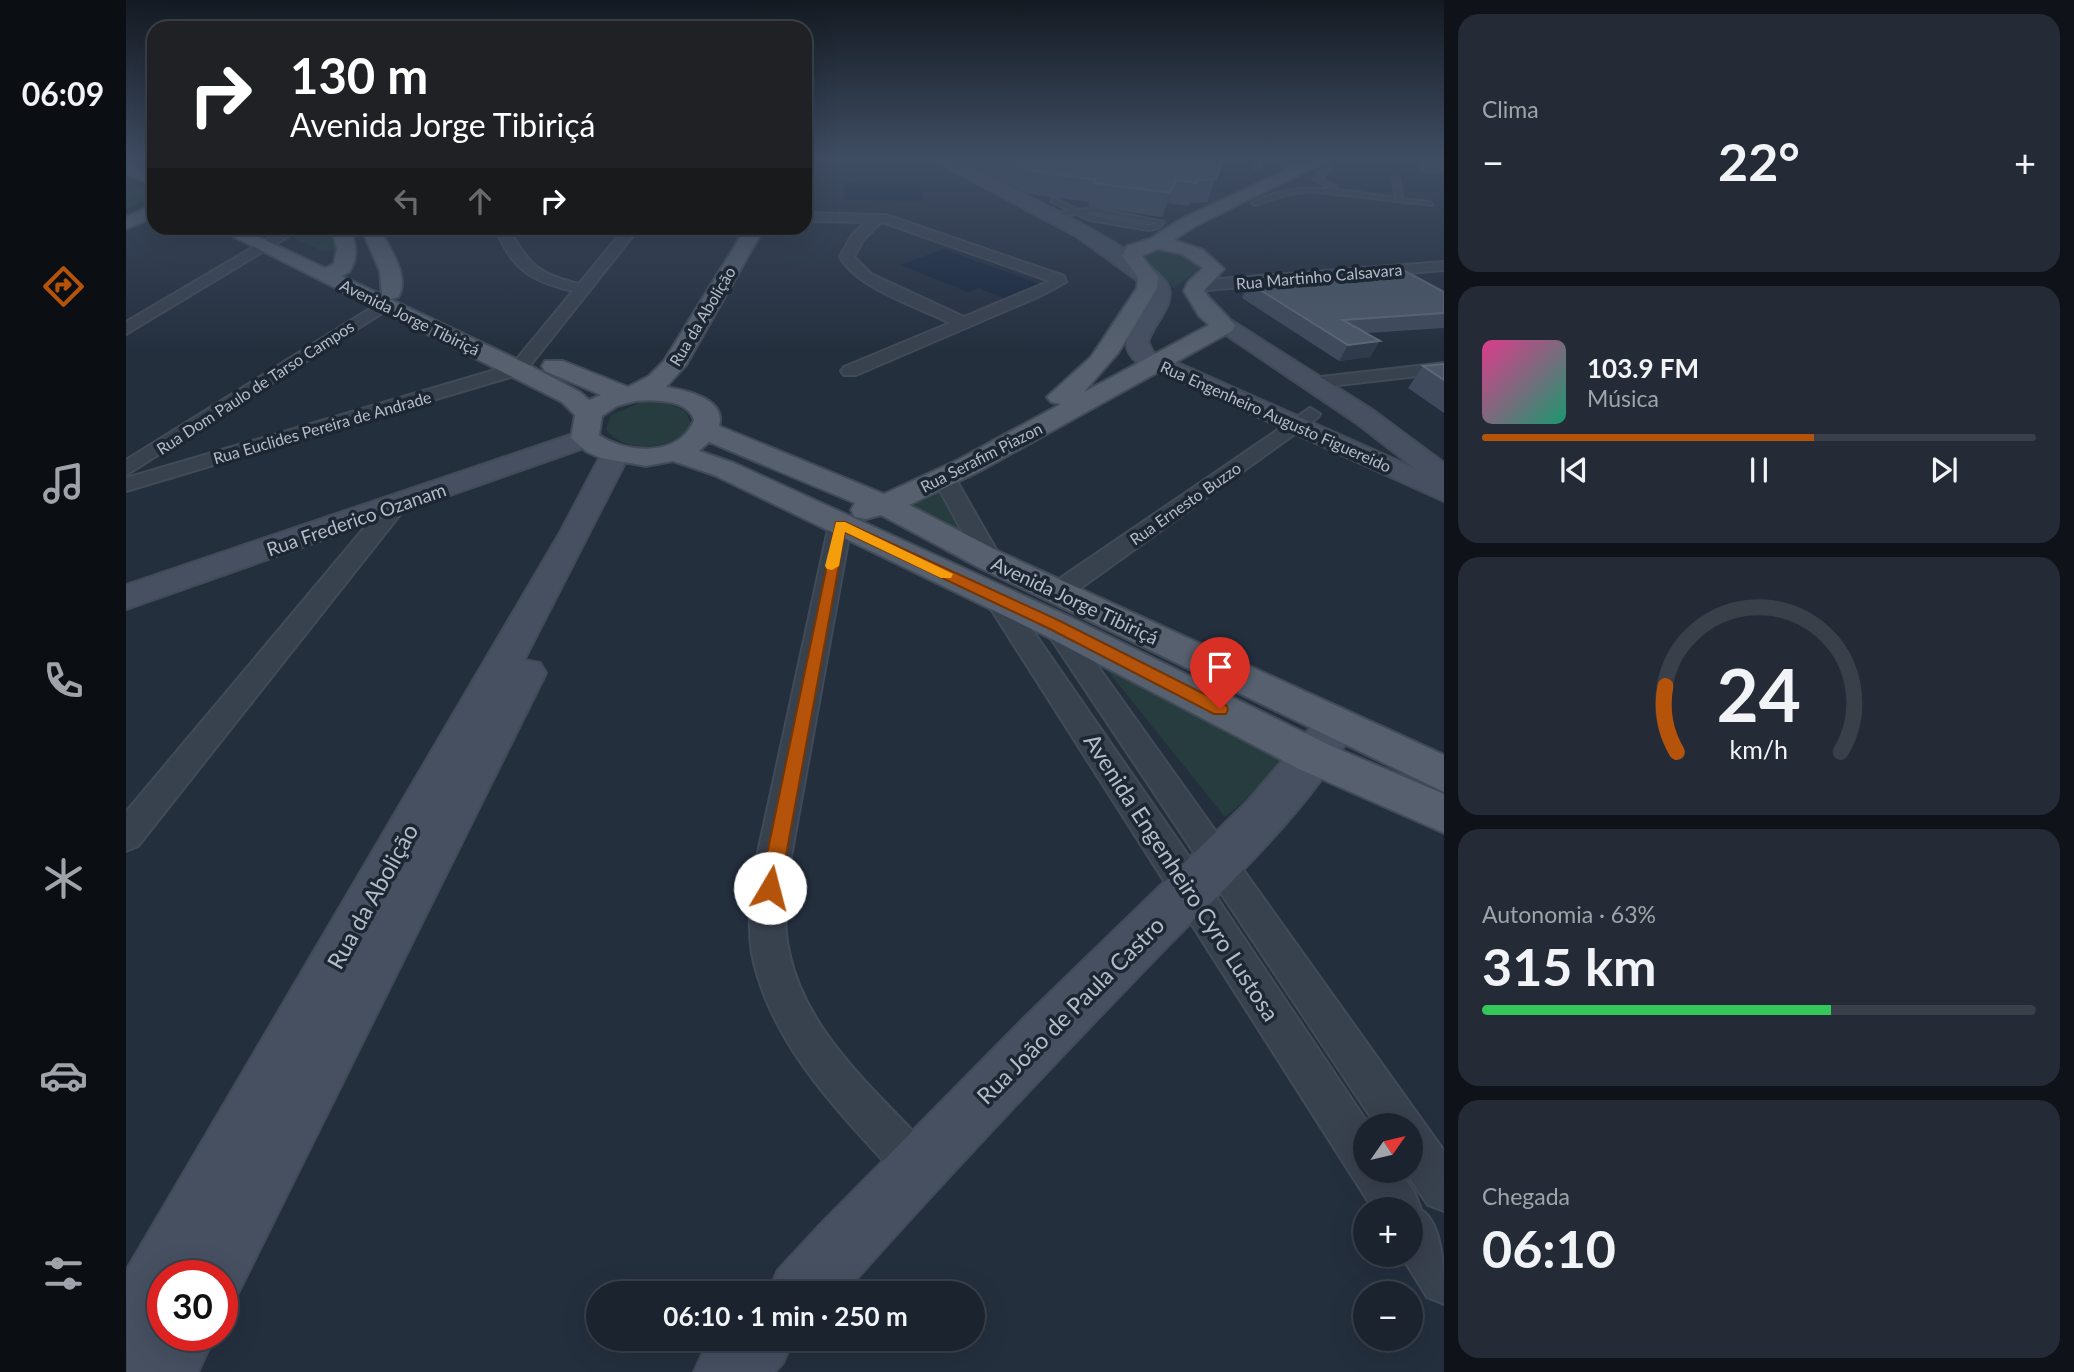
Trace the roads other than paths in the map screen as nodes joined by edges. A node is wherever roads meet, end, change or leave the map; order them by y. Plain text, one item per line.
1 (873, 223) edge
2 (900, 223) edge
3 (1079, 223) edge
4 (1083, 223) edge
5 (1120, 223) edge
6 (1160, 223) edge
7 (1187, 223) edge
8 (1214, 223) edge
9 (274, 235) edge
10 (343, 235) edge
11 (373, 235) edge
12 (505, 235) edge
13 (626, 235) edge
14 (751, 235) edge
15 (769, 235) edge
16 (1157, 243) junction
17 (1189, 250) junction
18 (1209, 262) junction
19 (1444, 264) edge
20 (329, 267) junction
21 (1148, 277) junction
22 (1195, 286) junction
23 (582, 289) junction
24 (388, 299) junction
25 (732, 309) dead end
26 (964, 323) junction
27 (1224, 326) junction
28 (126, 329) edge
29 (1165, 359) junction
30 (524, 362) junction
31 (1444, 368) edge
32 (850, 371) dead end
33 (1312, 383) junction
34 (632, 394) junction
35 (1335, 396) junction
36 (1303, 419) junction
37 (705, 430) junction
38 (1400, 442) junction
39 (621, 443) junction
40 (1364, 456) junction
41 (724, 469) junction
42 (126, 470) edge
43 (906, 471) dead end
44 (1444, 477) edge
45 (944, 478) junction
46 (126, 485) edge
47 (879, 492) junction
48 (1444, 492) edge
49 (394, 507) junction
50 (840, 525) junction
51 (990, 560) junction
52 (126, 597) edge
53 (997, 598) junction
54 (1057, 609) junction
55 (1325, 741) junction
56 (1444, 774) edge
57 (1444, 814) edge
58 (126, 836) edge
59 (1205, 874) junction
60 (1392, 1113) edge
61 (1353, 1136) edge
62 (1423, 1159) edge
63 (916, 1165) junction
64 (1444, 1189) edge
65 (1423, 1248) edge
66 (220, 1260) edge
67 (1444, 1280) edge
68 (811, 1281) edge
69 (126, 1335) edge
70 (173, 1351) edge
71 (749, 1351) edge
72 (162, 1372) edge
73 (730, 1372) edge

1 - 26 street
2 - 26 street
3 - 21 main road
4 - 16 main road
5 - 6 lane
7 - 16 main road
8 - 17 main road
9 - 20 main road, Avenida Jorge Tibiriçá
9 - 28 street
10 - 20 main road
11 - 24 main road
12 - 23 street
13 - 23 street
14 - 34 main road, Rua da Abolição
15 - 25 main road, Rua da Abolição
16 - 17 main road
16 - 21 main road
17 - 18 main road
18 - 19 street, Rua Martinho Calsavara
18 - 22 main road
19 - 22 street, Rua Martinho Calsavara
20 - 24 main road, Avenida Jorge Tibiriçá
21 - 29 main road, Rua Engenheiro Augusto Figuereido
21 - 43 main road
22 - 27 main road
23 - 30 street
24 - 30 main road, Avenida Jorge Tibiriçá
24 - 42 street, Rua Dom Paulo de Tarso Campos
26 - 32 street
27 - 29 main road, Rua Serafim Piazon
27 - 33 main road, Rua Engenheiro Augusto Figuereido
29 - 36 main road, Rua Engenheiro Augusto Figuereido
29 - 45 main road, Rua Serafim Piazon
30 - 34 main road, Avenida Jorge Tibiriçá
30 - 39 main road, Avenida Jorge Tibiriçá
30 - 46 street, Rua Euclides Pereira de Andrade
31 - 33 street
33 - 35 main road, Rua Engenheiro Augusto Figuereido
34 - 37 main road
34 - 39 main road
35 - 36 main road
35 - 38 main road, Rua Engenheiro Augusto Figuereido
36 - 40 main road, Rua Engenheiro Augusto Figuereido
36 - 54 street, Rua Ernesto Buzzo
37 - 39 main road
37 - 47 main road, Avenida Jorge Tibiriçá
38 - 40 main road
38 - 44 main road, Rua Engenheiro Augusto Figuereido
39 - 41 main road, Avenida Jorge Tibiriçá
39 - 49 main road, Rua Frederico Ozanam
39 - 66 main road, Rua da Abolição
39 - 69 main road, Rua da Abolição
40 - 48 main road, Rua Engenheiro Augusto Figuereido
41 - 47 main road, Rua Serafim Piazon
41 - 50 main road, Avenida Jorge Tibiriçá
45 - 47 main road, Rua Serafim Piazon
45 - 51 street
47 - 51 main road, Avenida Jorge Tibiriçá
49 - 52 main road, Rua Frederico Ozanam
49 - 58 street
50 - 53 main road, Avenida Jorge Tibiriçá
50 - 63 street
51 - 54 main road, Avenida Jorge Tibiriçá
53 - 54 main road, Avenida Jorge Tibiriçá
53 - 59 street, Avenida Engenheiro Cyro Lustosa
54 - 55 main road, Avenida Jorge Tibiriçá
54 - 59 street, Avenida Engenheiro Cyro Lustosa
55 - 56 main road, Avenida Jorge Tibiriçá
55 - 57 main road, Avenida Jorge Tibiriçá
55 - 59 main road, Rua João de Paula Castro
59 - 60 street, Avenida Engenheiro Cyro Lustosa
59 - 61 street, Avenida Engenheiro Cyro Lustosa
59 - 63 main road, Rua João de Paula Castro
62 - 64 street
63 - 68 main road, Rua João de Paula Castro
65 - 67 street
70 - 72 main road
71 - 73 main road

